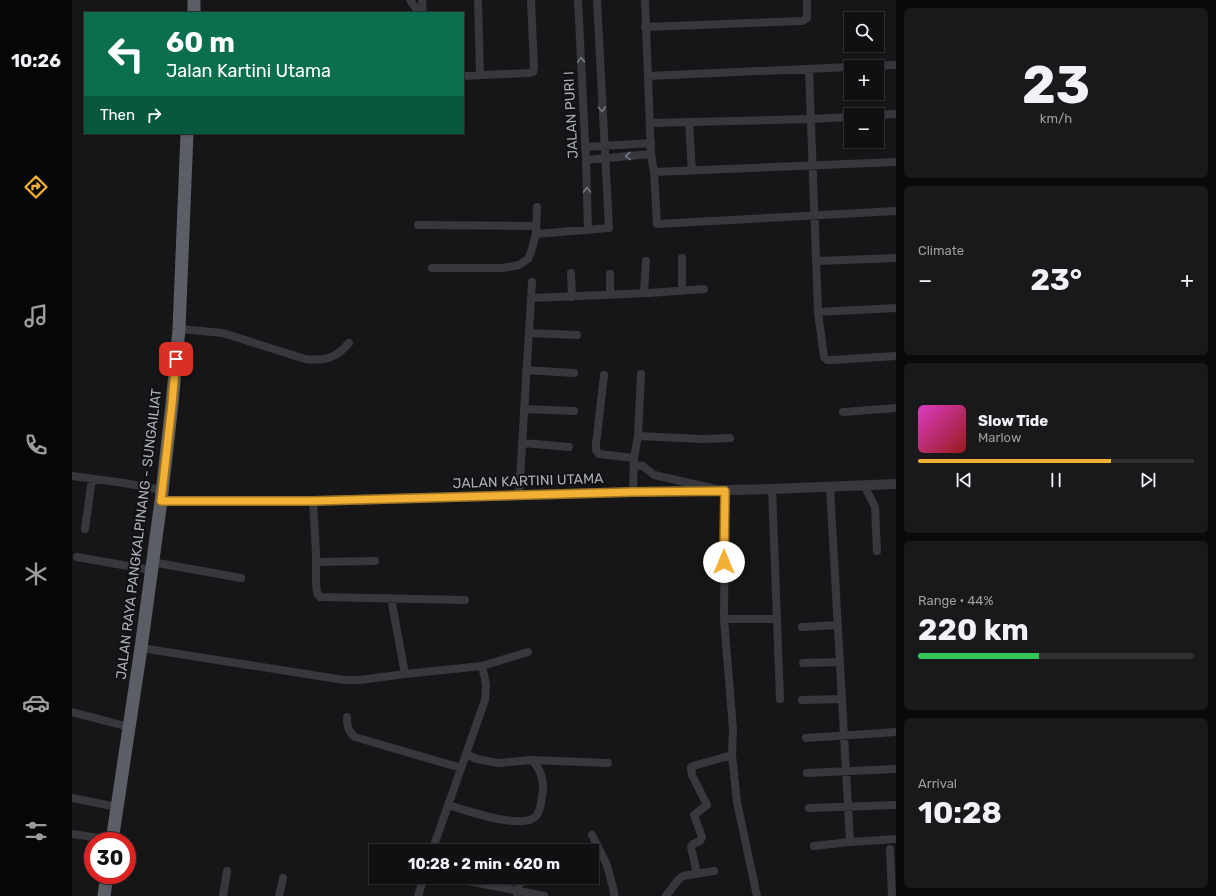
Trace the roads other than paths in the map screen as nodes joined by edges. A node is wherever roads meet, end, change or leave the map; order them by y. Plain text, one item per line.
1 (194, 0) edge
2 (410, 0) edge
3 (422, 0) edge
4 (478, 0) edge
5 (531, 0) edge
6 (578, 0) edge
7 (597, 0) edge
8 (645, 0) edge
9 (807, 0) edge
10 (194, 12) edge
11 (418, 12) edge
12 (423, 12) edge
13 (645, 27) junction
14 (896, 65) edge
15 (809, 69) junction
16 (480, 75) junction
17 (464, 76) edge
18 (648, 76) junction
19 (896, 114) edge
20 (884, 115) edge
21 (844, 118) edge
22 (810, 120) junction
23 (689, 122) junction
24 (650, 123) junction
25 (187, 134) edge
26 (651, 143) junction
27 (604, 145) junction
28 (585, 147) junction
29 (651, 154) junction
30 (605, 157) junction
31 (586, 160) junction
32 (896, 162) edge
33 (813, 166) junction
34 (692, 171) junction
35 (654, 172) junction
36 (537, 207) dead end
37 (896, 211) edge
38 (815, 215) junction
39 (418, 225) dead end
40 (588, 229) junction
41 (536, 230) junction
42 (682, 258) dead end
43 (896, 258) edge
44 (646, 261) dead end
45 (817, 261) junction
46 (432, 268) dead end
47 (571, 273) dead end
48 (610, 274) dead end
49 (532, 282) dead end
50 (704, 289) dead end
51 (682, 291) junction
52 (644, 293) junction
53 (610, 295) junction
54 (572, 296) junction
55 (531, 298) junction
56 (896, 308) edge
57 (818, 312) junction
58 (179, 329) junction
59 (529, 333) junction
60 (578, 335) dead end
61 (349, 343) dead end
62 (896, 356) edge
63 (526, 370) junction
64 (574, 372) dead end
65 (641, 374) dead end
66 (604, 375) dead end
67 (896, 408) edge
68 (524, 410) junction
69 (574, 411) dead end
70 (843, 412) dead end
71 (638, 436) junction
72 (730, 438) dead end
73 (523, 443) junction
74 (569, 447) dead end
75 (634, 461) junction
76 (72, 476) edge
77 (92, 479) junction
78 (896, 484) edge
79 (866, 486) junction
80 (830, 487) junction
81 (772, 489) junction
82 (725, 491) junction
83 (633, 492) junction
84 (162, 496) junction
85 (520, 496) junction
86 (313, 501) junction
87 (84, 529) dead end
88 (877, 551) dead end
89 (77, 557) dead end
90 (375, 561) dead end
91 (316, 562) junction
92 (152, 566) junction
93 (241, 578) dead end
94 (391, 598) junction
95 (465, 600) dead end
96 (724, 619) junction
97 (777, 619) junction
98 (838, 625) junction
99 (802, 627) dead end
100 (141, 648) junction
101 (528, 652) dead end
102 (840, 662) junction
103 (803, 663) dead end
104 (482, 666) junction
105 (405, 674) junction
106 (780, 699) dead end
107 (842, 699) junction
108 (802, 700) dead end
109 (72, 712) edge
110 (347, 717) dead end
111 (129, 727) junction
112 (896, 732) edge
113 (844, 735) junction
114 (806, 738) dead end
115 (466, 754) junction
116 (732, 755) junction
117 (532, 760) junction
118 (608, 763) dead end
119 (461, 768) junction
120 (896, 769) edge
121 (846, 771) junction
122 (807, 773) dead end
123 (72, 798) edge
124 (448, 805) junction
125 (896, 805) edge
126 (117, 806) junction
127 (848, 807) junction
128 (810, 808) dead end
129 (113, 832) edge
130 (72, 834) edge
131 (592, 834) dead end
132 (84, 836) edge
133 (896, 839) edge
134 (850, 842) junction
135 (434, 844) edge
136 (814, 846) dead end
137 (890, 849) dead end
138 (227, 871) dead end
139 (714, 871) dead end
140 (697, 874) junction
141 (283, 878) dead end
142 (106, 884) edge
143 (422, 884) edge
144 (479, 884) edge
145 (518, 893) edge
146 (104, 896) edge
147 (223, 896) edge
148 (279, 896) edge
149 (418, 896) edge
150 (544, 896) edge
151 (614, 896) edge
152 (666, 896) edge
153 (757, 896) edge
154 (892, 896) edge

1 - 10 highway
2 - 11 street
3 - 12 street
4 - 16 street
5 - 16 street
28 -> 6 street, JALAN PURI I
7 -> 27 street
8 - 13 street
9 - 13 street
13 - 18 street
14 - 15 street
15 - 18 street
15 - 22 street
16 - 17 street
18 - 24 street
19 - 20 street
21 - 22 street
22 - 23 street
22 - 33 street
23 - 24 street
23 - 34 street
24 - 26 street
25 - 58 highway, JALAN RAYA PANGKALPINANG - SUNGAILIAT
26 - 27 street
26 - 29 street
27 - 28 street
27 - 30 street
28 - 31 street, JALAN PURI I
29 -> 30 street
29 - 35 street
30 - 31 street
30 - 40 street
40 -> 31 street, JALAN PURI I
32 - 33 street
33 - 34 street
33 - 38 street
34 - 35 street
35 - 38 street
36 - 41 street
37 - 38 street
38 - 45 street
39 - 41 street
40 - 41 street
41 - 46 street
42 - 51 street
43 - 45 street
44 - 52 street
45 - 57 street
47 - 54 street
48 - 53 street
49 - 55 street
50 - 51 street
51 - 52 street
52 - 53 street
53 - 54 street
54 - 55 street
55 - 59 street
56 - 57 street
57 - 62 street
58 - 61 street
58 - 84 highway, JALAN RAYA PANGKALPINANG - SUNGAILIAT
59 - 60 street
59 - 63 street
63 - 64 street
63 - 68 street
65 - 71 street
66 - 75 street
67 - 70 street
68 - 69 street
68 - 73 street
71 - 72 street
71 - 75 street
73 - 74 street
73 - 85 street
75 - 82 street
75 - 83 street
76 - 77 street
77 - 84 street
77 - 87 street
78 - 79 street, JALAN KARTINI UTAMA
79 - 80 street, JALAN KARTINI UTAMA
79 - 88 street
80 - 81 street, JALAN KARTINI UTAMA
80 - 98 street
81 - 82 street, JALAN KARTINI UTAMA
81 - 97 street
82 - 83 street, JALAN KARTINI UTAMA
82 - 96 street
83 - 85 street, JALAN KARTINI UTAMA
84 - 86 street, JALAN KARTINI UTAMA
84 - 92 highway, JALAN RAYA PANGKALPINANG - SUNGAILIAT
85 - 86 street, JALAN KARTINI UTAMA
86 - 91 street
89 - 92 street
90 - 91 street
91 - 94 street
92 - 93 street
92 - 100 highway, JALAN RAYA PANGKALPINANG - SUNGAILIAT
94 - 95 street
94 - 105 street
96 - 97 street
96 - 116 street
97 - 106 street
98 - 99 street
98 - 102 street
100 - 105 street
100 - 111 highway, JALAN RAYA PANGKALPINANG - SUNGAILIAT
101 - 104 street
102 - 103 street
102 - 107 street
104 - 105 street
104 - 115 street
107 - 108 street
107 - 113 street
109 - 111 street
110 - 119 street
111 - 126 highway, JALAN RAYA PANGKALPINANG - SUNGAILIAT
112 - 113 street
113 - 114 street
113 - 121 street
115 - 117 street
115 - 119 street
116 - 140 street
116 - 153 street
117 - 118 street
117 - 124 street
119 - 124 street
120 - 121 street
121 - 122 street
121 - 127 street
123 - 126 street
124 - 135 street
125 - 127 street
126 - 129 highway, JALAN RAYA PANGKALPINANG - SUNGAILIAT
127 - 128 street
127 - 134 street
130 - 132 street
131 - 151 street
133 - 134 street
134 - 136 street
137 - 154 street
138 - 147 street
139 - 140 street
140 - 152 street
141 - 148 street
142 - 146 highway
143 - 149 street
144 - 145 street
145 - 150 street

